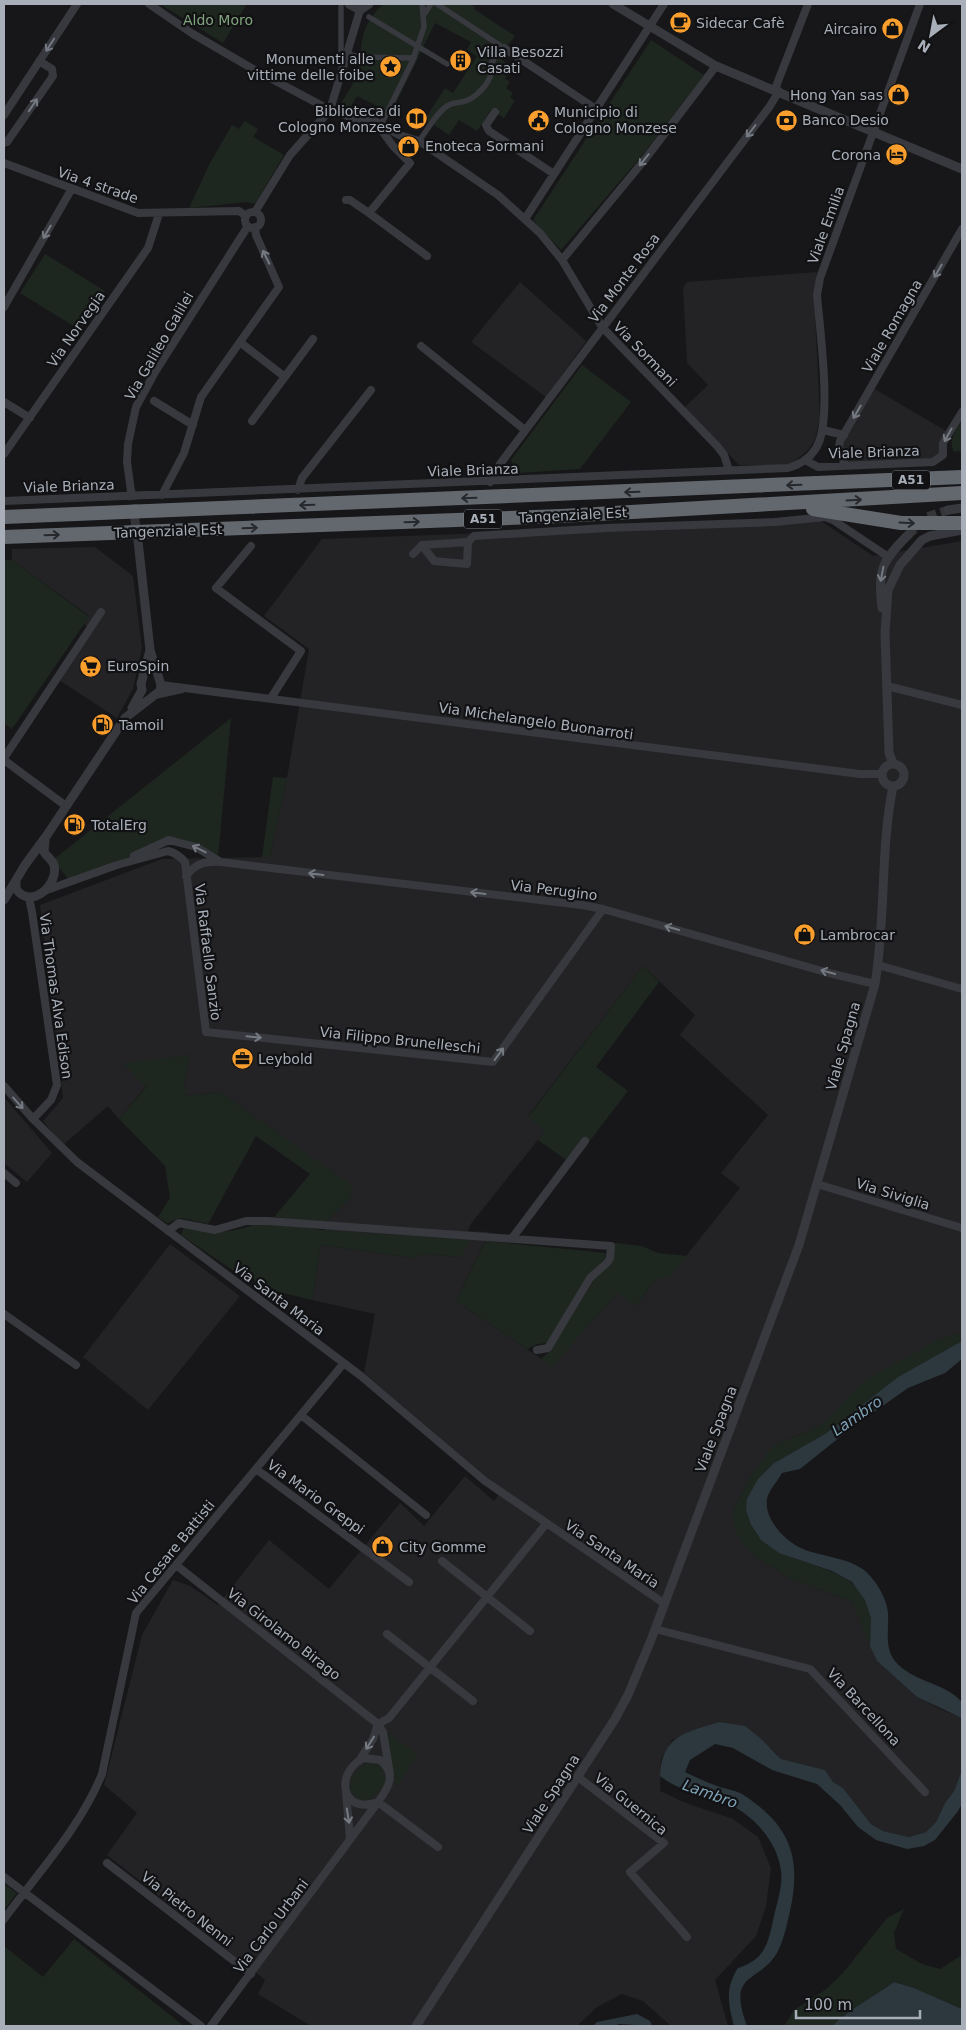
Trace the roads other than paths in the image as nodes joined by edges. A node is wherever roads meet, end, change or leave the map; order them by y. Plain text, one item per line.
1 (77, 4) edge
2 (149, 4) edge
3 (369, 4) edge
4 (422, 4) edge
5 (431, 4) edge
6 (438, 4) edge
7 (613, 4) edge
8 (664, 4) edge
9 (808, 4) edge
10 (920, 4) edge
11 (345, 5) edge
12 (360, 10) junction
13 (423, 16) junction
14 (370, 17) dead end
15 (649, 27) junction
16 (417, 46) junction
17 (503, 48) junction
18 (346, 54) junction
19 (414, 58) junction
20 (39, 61) junction
21 (447, 64) dead end
22 (716, 66) junction
23 (777, 90) junction
24 (596, 108) junction
25 (330, 110) junction
26 (495, 112) dead end
27 (4, 116) edge
28 (378, 123) junction
29 (875, 131) junction
30 (420, 142) junction
31 (4, 143) edge
32 (4, 163) edge
33 (962, 167) edge
34 (554, 174) junction
35 (71, 190) junction
36 (346, 200) dead end
37 (255, 212) junction
38 (369, 213) junction
39 (159, 214) junction
40 (246, 216) junction
41 (525, 219) junction
42 (252, 227) junction
43 (962, 229) edge
44 (427, 256) dead end
45 (562, 260) junction
46 (4, 306) edge
47 (602, 327) junction
48 (313, 339) dead end
49 (241, 343) junction
50 (421, 346) dead end
51 (284, 377) junction
52 (371, 390) dead end
53 (154, 401) dead end
54 (4, 402) edge
55 (962, 412) edge
56 (30, 418) junction
57 (252, 421) dead end
58 (193, 425) junction
59 (525, 430) junction
60 (823, 430) junction
61 (844, 435) junction
62 (4, 454) edge
63 (805, 460) junction
64 (845, 466) junction
65 (962, 468) edge
66 (729, 470) junction
67 (962, 477) edge
68 (490, 482) junction
69 (860, 482) junction
70 (298, 490) junction
71 (132, 491) tunnel mouth
72 (962, 493) edge
73 (162, 495) junction
74 (4, 501) edge
75 (962, 508) edge
76 (948, 510) tunnel mouth
77 (562, 516) junction
78 (4, 517) edge
79 (962, 523) edge
80 (962, 530) edge
81 (908, 535) tunnel mouth
82 (4, 537) edge
83 (138, 541) tunnel mouth
84 (468, 542) junction
85 (422, 545) junction
86 (251, 546) dead end
87 (413, 554) dead end
88 (887, 556) junction
89 (900, 566) junction
90 (101, 612) dead end
91 (885, 633) junction
92 (150, 650) junction
93 (160, 682) junction
94 (142, 685) junction
95 (887, 686) junction
96 (186, 688) junction
97 (154, 695) junction
98 (271, 698) junction
99 (962, 705) edge
100 (129, 714) junction
101 (4, 759) edge
102 (893, 763) junction
103 (882, 774) junction
104 (893, 786) junction
105 (66, 806) junction
106 (47, 835) junction
107 (46, 856) junction
108 (32, 857) junction
109 (220, 862) junction
110 (117, 865) junction
111 (54, 871) junction
112 (186, 876) junction
113 (16, 880) junction
114 (69, 881) junction
115 (44, 891) junction
116 (25, 897) junction
117 (4, 901) edge
118 (603, 909) junction
119 (878, 965) junction
120 (875, 984) junction
121 (962, 989) edge
122 (206, 1032) joint
123 (4, 1086) edge
124 (33, 1119) junction
125 (584, 1141) dead end
126 (4, 1173) edge
127 (16, 1183) dead end
128 (817, 1184) junction
129 (962, 1228) edge
130 (168, 1231) junction
131 (513, 1237) junction
132 (4, 1314) edge
133 (537, 1350) dead end
134 (344, 1363) junction
135 (76, 1365) dead end
136 (301, 1415) junction
137 (256, 1468) junction
138 (426, 1515) dead end
139 (546, 1524) junction
140 (442, 1561) dead end
141 (176, 1565) junction
142 (409, 1582) dead end
143 (487, 1597) junction
144 (665, 1604) junction
145 (655, 1629) junction
146 (530, 1631) dead end
147 (387, 1634) dead end
148 (430, 1668) junction
149 (473, 1701) dead end
150 (378, 1724) junction
151 (359, 1761) junction
152 (390, 1774) junction
153 (578, 1777) junction
154 (925, 1792) dead end
155 (346, 1793) junction
156 (378, 1802) junction
157 (350, 1839) junction
158 (438, 1847) dead end
159 (107, 1863) dead end
160 (4, 1877) edge
161 (24, 1891) junction
162 (4, 1919) edge
163 (687, 1937) dead end
164 (251, 1974) junction
165 (201, 2026) edge
166 (211, 2026) edge
167 (416, 2026) edge

1 -> 20 street
2 - 25 street, Via Sormani
3 - 12 street
4 - 13 street
5 - 13 street
6 - 17 street
7 - 15 street
8 - 15 street
9 - 23 street, Via Monte Rosa
10 - 29 street, Viale Emilia
11 - 12 street
11 - 18 street
12 - 18 street
13 - 16 street
14 - 16 street
15 - 22 street
15 - 24 street
16 - 19 street
16 - 21 street
17 - 24 street
17 - 30 street
18 - 19 street
18 - 25 street
19 - 28 street
20 - 27 street
31 -> 20 street
22 - 23 street
22 -> 45 street
23 - 29 street
23 -> 47 street, Via Monte Rosa
24 - 34 street
25 - 28 street, Via Sormani
25 - 37 street
26 - 34 street
28 - 30 street, Via Sormani
28 - 38 street
29 - 33 street
29 - 60 street, Viale Emilia
30 - 41 street, Via Sormani
32 - 35 street, Via 4 strade
34 - 41 street
35 - 39 street, Via 4 strade
35 -> 46 street
36 - 38 street
37 - 40 street
37 - 42 street
38 - 44 street
39 - 40 street, Via 4 strade
39 - 56 street, Via Norvegia
40 - 42 street
41 - 45 street, Via Sormani
49 -> 42 street
42 - 71 street, Via Galileo Galilei
43 -> 61 street, Viale Romagna
45 - 47 street, Via Sormani
47 - 59 street, Via Monte Rosa
47 - 66 street, Via Sormani
48 - 51 street
49 - 51 street
49 - 58 street
50 - 59 street
51 - 57 street
52 - 70 street
53 - 58 street
54 - 56 street
55 -> 64 street, Viale Brianza
56 - 62 street, Via Norvegia
58 - 73 street
59 - 68 street, Via Monte Rosa
60 - 61 street
60 - 63 street, Viale Emilia
61 - 64 street, Viale Romagna
63 - 64 street, Viale Brianza
63 - 66 street, Viale Brianza
65 - 69 highway
66 - 68 street, Viale Brianza
67 - 69 highway, Tangenziale Est / A51
68 - 70 street, Viale Brianza
69 -> 78 highway, Tangenziale Est / A51
70 - 73 street, Viale Brianza
77 -> 72 highway, Tangenziale Est / A51
73 - 74 street, Viale Brianza
75 - 76 street
77 -> 79 highway
82 -> 77 highway, Tangenziale Est / A51
80 - 89 street, Viale Spagna
81 - 88 street
83 - 92 street
84 - 85 street
84 - 85 street
84 - 88 street
85 - 87 street
86 - 98 street
88 - 89 street
88 -> 91 street, Viale Spagna
89 - 91 street, Viale Spagna
90 - 101 street
91 - 95 street, Viale Spagna
92 - 93 street
92 - 94 street
93 - 94 street
93 - 96 street, Via Michelangelo Buonarroti
93 - 97 street
94 - 97 street
94 - 100 street
95 - 99 street
95 - 102 street, Viale Spagna
96 - 97 street, Via Michelangelo Buonarroti
96 - 98 street, Via Michelangelo Buonarroti
97 - 100 street
98 - 103 street, Via Michelangelo Buonarroti
100 - 105 street
101 - 105 street
102 - 103 street
102 - 104 street, Viale Spagna
103 - 104 street
104 - 119 street, Viale Spagna
105 - 106 street
106 - 107 street
106 - 108 street
107 - 108 street
107 - 111 street
108 - 113 street
109 -> 110 street, Via Perugino
109 - 112 street, Via Perugino
118 -> 109 street, Via Perugino
110 - 112 street, Via Perugino
110 - 114 street, Via Perugino
111 - 114 street
111 - 115 street
112 - 122 street, Via Raffaello Sanzio
113 - 116 street
113 - 117 street
114 - 115 street, Via Perugino
115 - 116 street
116 - 117 street
116 - 124 street, Via Thomas Alva Edison
120 -> 118 street, Via Perugino
122 -> 118 street, Via Filippo Brunelleschi
119 - 120 street, Viale Spagna
119 - 121 street
120 - 128 street, Viale Spagna
123 -> 124 street, Via Santa Maria
124 - 130 street, Via Santa Maria
125 - 131 street
126 - 127 street
128 - 129 street, Via Siviglia
128 - 144 street, Viale Spagna
130 - 131 street
130 - 134 street, Via Santa Maria
131 - 133 street
132 - 135 street
134 - 136 street, Via Cesare Battisti
134 - 139 street, Via Santa Maria
136 - 137 street, Via Cesare Battisti
136 - 138 street
137 - 141 street, Via Cesare Battisti
137 - 142 street, Via Mario Greppi
139 - 143 street, Via Santa Maria
139 - 144 street, Via Santa Maria
140 - 143 street
141 - 150 street, Via Girolamo Birago
141 - 161 street, Via Cesare Battisti
143 - 146 street
143 - 148 street, Via Santa Maria
144 - 145 street, Viale Spagna
145 - 153 street, Viale Spagna
145 - 154 street, Via Barcellona
147 - 148 street
148 - 149 street
148 - 150 street, Via Santa Maria
150 -> 151 street
150 - 152 street
151 - 152 street
151 - 155 street
152 - 156 street
153 - 163 street, Via Guernica
153 - 167 street, Viale Spagna
155 - 156 street
155 -> 157 street
156 - 157 street, Via Carlo Urbani
156 - 158 street
157 - 164 street, Via Carlo Urbani
159 - 164 street, Via Pietro Nenni
160 - 161 street
161 - 162 street, Via Cesare Battisti
161 - 165 street
164 - 166 street, Via Carlo Urbani

